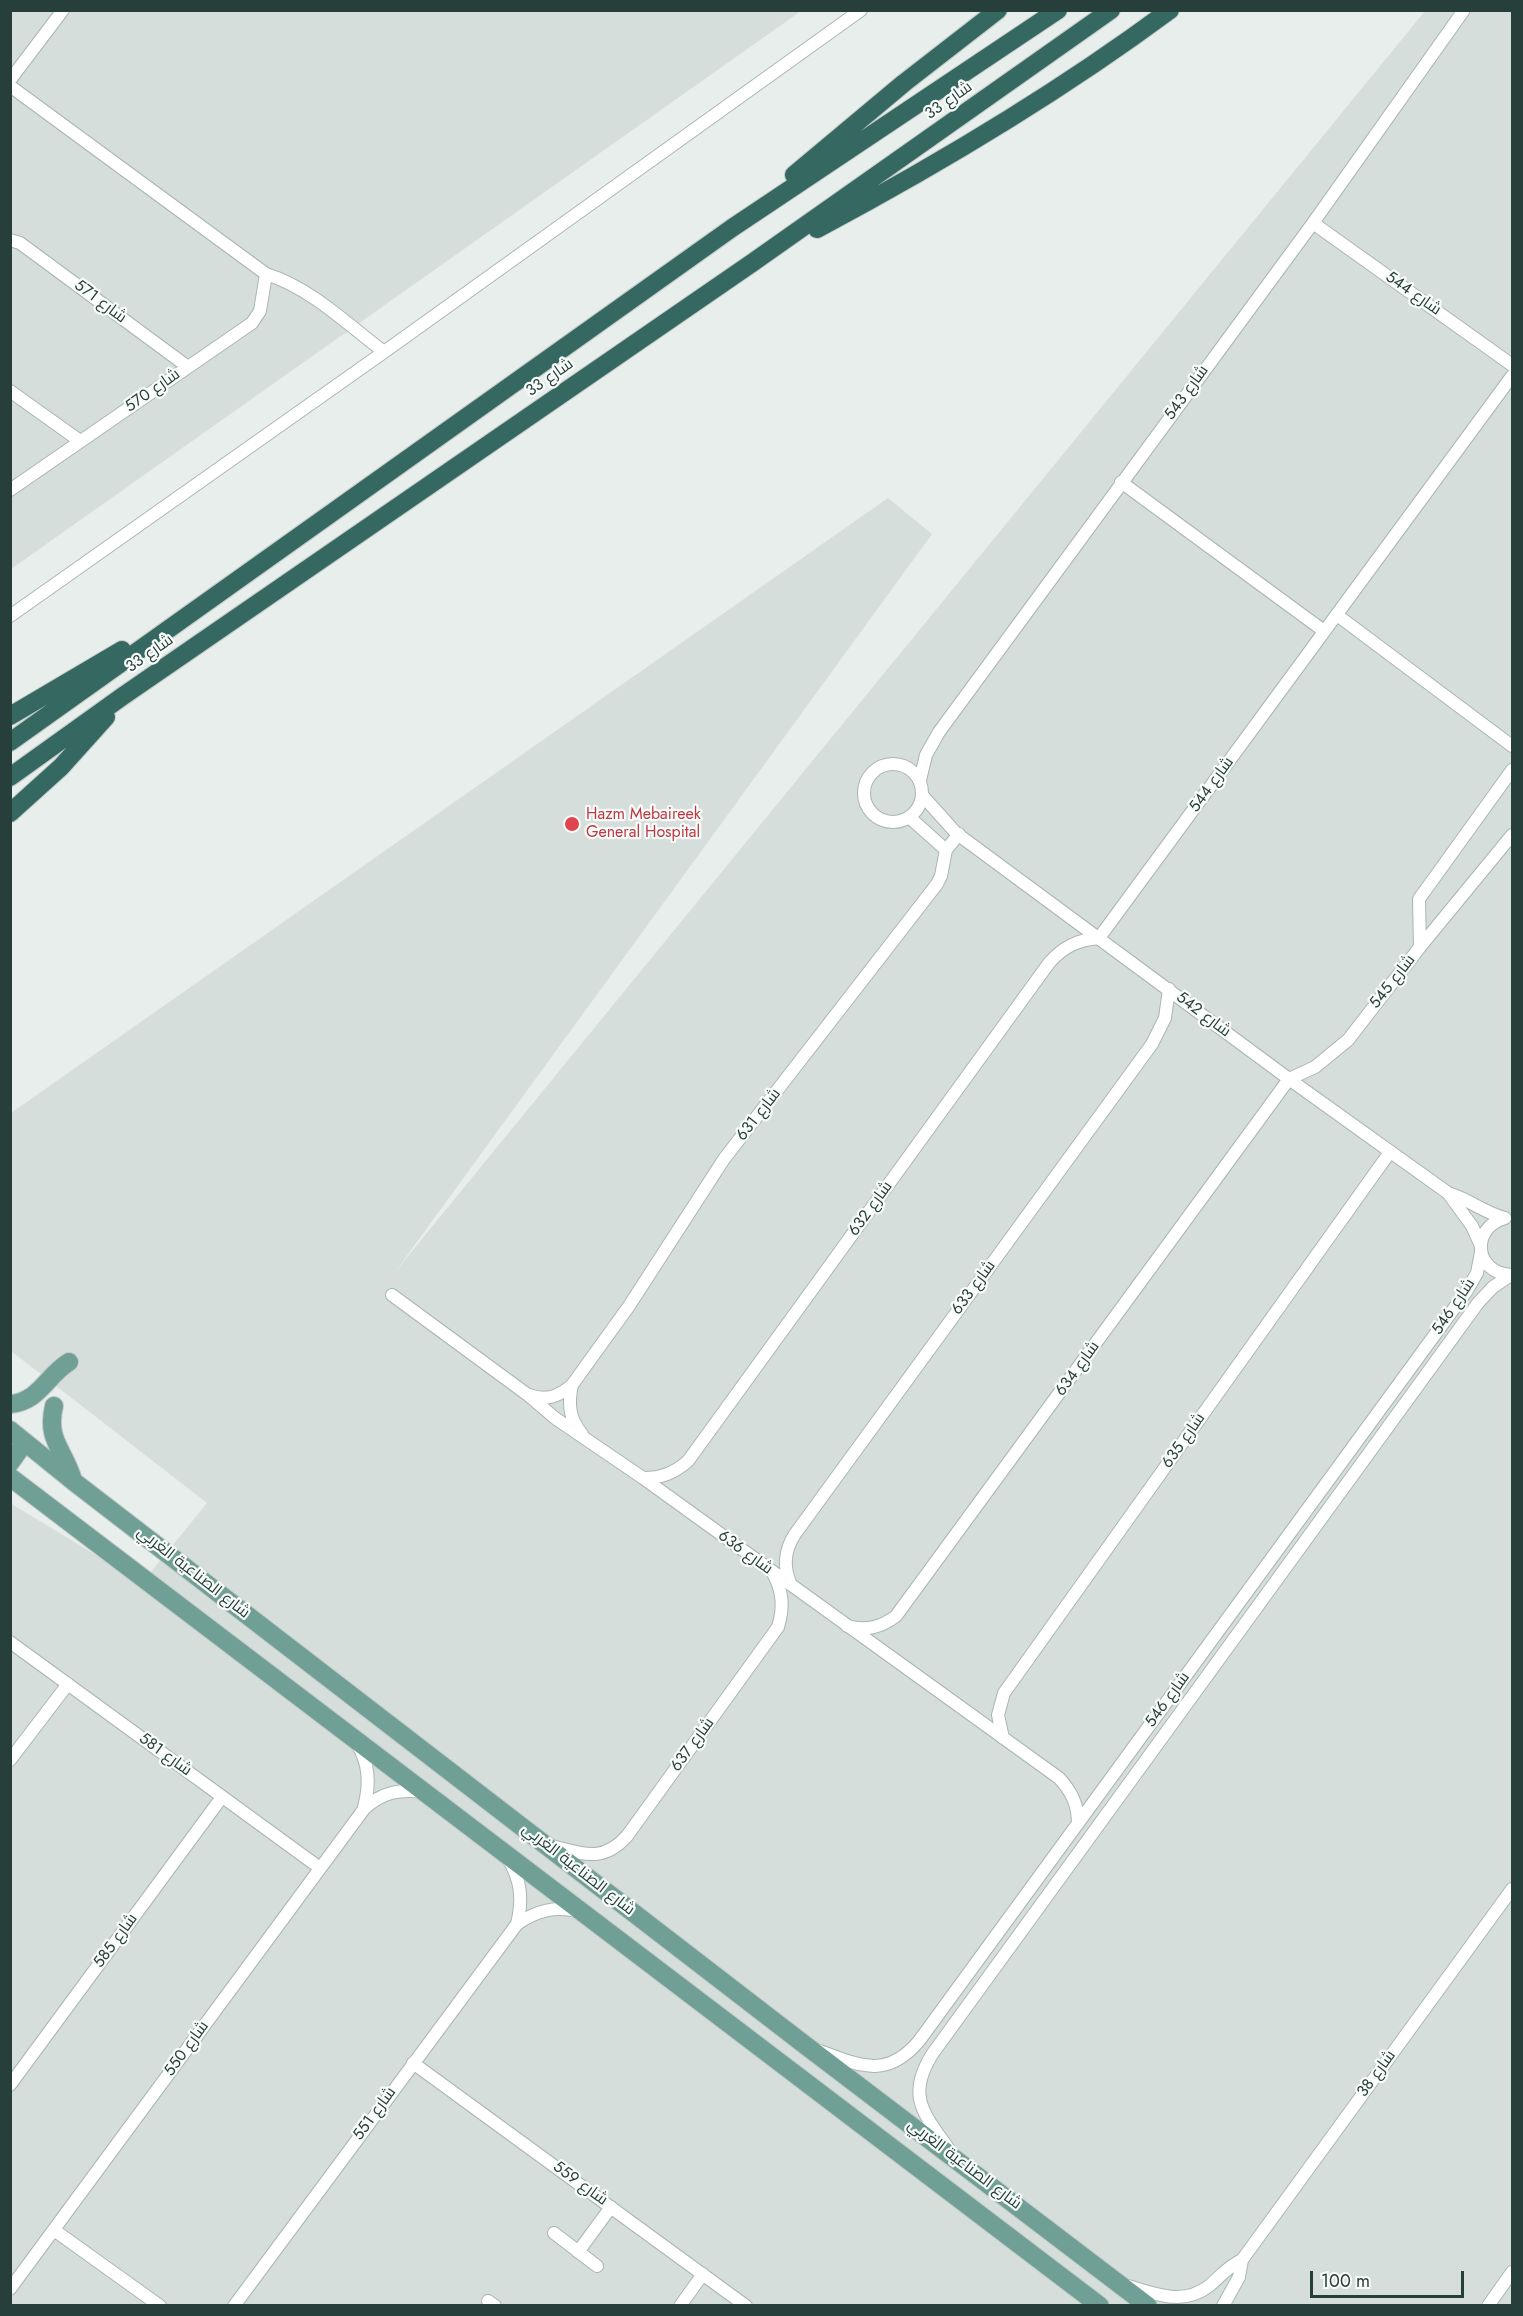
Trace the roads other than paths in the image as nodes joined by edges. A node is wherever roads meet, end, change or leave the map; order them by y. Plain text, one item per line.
1 (63, 10) edge
2 (861, 10) edge
3 (998, 10) edge
4 (1058, 10) edge
5 (1111, 10) edge
6 (1170, 10) edge
7 (1464, 10) edge
8 (10, 80) edge
9 (10, 87) edge
10 (1313, 223) junction
11 (732, 228) junction
12 (10, 240) edge
13 (752, 262) junction
14 (266, 274) junction
15 (384, 352) junction
16 (1512, 365) edge
17 (188, 367) junction
18 (1512, 376) edge
19 (10, 391) edge
20 (80, 441) junction
21 (1121, 482) junction
22 (10, 490) edge
23 (1337, 615) junction
24 (10, 616) edge
25 (1324, 631) junction
26 (162, 633) junction
27 (123, 696) junction
28 (10, 716) edge
29 (10, 742) edge
30 (1512, 746) edge
31 (1512, 770) edge
32 (10, 777) edge
33 (920, 780) junction
34 (922, 795) junction
35 (10, 813) edge
36 (909, 817) junction
37 (959, 834) junction
38 (1512, 835) edge
39 (946, 850) junction
40 (1099, 938) junction
41 (1420, 947) junction
42 (1168, 989) junction
43 (1289, 1079) junction
44 (1390, 1152) junction
45 (1448, 1193) junction
46 (1510, 1218) edge
47 (1481, 1249) junction
48 (1511, 1275) edge
49 (392, 1295) dead end
50 (69, 1362) dead end
51 (572, 1385) junction
52 (528, 1395) junction
53 (10, 1404) edge
54 (54, 1406) dead end
55 (585, 1437) junction
56 (15, 1440) edge
57 (10, 1463) edge
58 (10, 1477) edge
59 (643, 1478) junction
60 (73, 1481) junction
61 (772, 1572) junction
62 (792, 1587) junction
63 (848, 1626) junction
64 (10, 1642) edge
65 (68, 1684) junction
66 (351, 1735) junction
67 (1003, 1738) junction
68 (10, 1760) edge
69 (428, 1792) junction
70 (222, 1797) junction
71 (364, 1809) junction
72 (1078, 1824) junction
73 (544, 1844) junction
74 (503, 1851) junction
75 (320, 1868) junction
76 (1512, 1889) edge
77 (579, 1911) junction
78 (517, 1924) junction
79 (805, 2045) junction
80 (413, 2063) junction
81 (10, 2085) edge
82 (957, 2161) junction
83 (611, 2207) junction
84 (54, 2230) junction
85 (554, 2233) dead end
86 (578, 2252) junction
87 (1242, 2260) junction
88 (597, 2266) dead end
89 (1512, 2272) edge
90 (703, 2274) junction
91 (1121, 2284) junction
92 (10, 2289) edge
93 (160, 2306) edge
94 (234, 2306) edge
95 (680, 2306) edge
96 (747, 2306) edge
97 (1100, 2306) edge
98 (1148, 2306) edge
99 (1223, 2306) edge
100 (1488, 2306) edge

1 - 8 street
2 - 15 street
3 - 11 highway
4 - 11 highway, شارع 33
5 - 13 highway, شارع 33
6 - 13 highway
7 - 10 street, شارع 543
9 - 14 street
10 - 16 street, شارع 544
10 - 21 street, شارع 543
11 - 26 highway, شارع 33
12 - 17 street, شارع 571
13 - 27 highway, شارع 33
14 - 15 street
14 - 17 street, شارع 570
15 - 24 street
17 - 20 street, شارع 570
18 - 23 street, شارع 544
19 - 20 street
20 - 22 street, شارع 570
21 - 25 street
21 - 33 street, شارع 543
23 - 25 street, شارع 544
23 - 30 street
25 - 40 street, شارع 544
26 - 28 highway
26 - 29 highway, شارع 33
27 - 32 highway, شارع 33
27 - 35 highway
31 - 41 street, شارع 545
33 - 34 street
33 - 36 street
34 - 36 street
34 - 37 street, شارع 542
36 - 39 street
37 - 39 street
37 - 40 street, شارع 542
38 - 41 street
39 - 51 street, شارع 631
40 - 42 street, شارع 542
40 - 59 street, شارع 632
41 - 43 street, شارع 545
42 - 43 street, شارع 542
42 - 62 street, شارع 633
43 - 44 street, شارع 542
43 - 63 street, شارع 634
44 - 45 street, شارع 542
44 - 67 street, شارع 635
45 - 46 street, شارع 542
45 - 47 street, شارع 542
46 - 47 street, شارع 546
47 - 48 street, شارع 542
47 - 72 street, شارع 546
48 - 82 street, شارع 546
49 - 52 street, شارع 636
50 - 53 main road
51 - 52 street, شارع 631
51 - 55 street
52 - 55 street, شارع 636
54 - 60 main road
55 - 59 street, شارع 636
56 - 57 main road
56 - 60 main road, شارع الصناعية الغربي
58 - 66 main road, شارع الصناعية الغربي
59 - 61 street, شارع 636
60 - 73 main road, شارع الصناعية الغربي
61 - 62 street, شارع 636
61 - 73 street, شارع 637
62 - 63 street, شارع 636
63 - 67 street, شارع 636
64 - 65 street, شارع 581
65 - 68 street
65 - 70 street, شارع 581
66 - 69 main road, شارع الصناعية الغربي
66 - 71 street, شارع 550
67 - 72 street, شارع 636
69 - 71 street, شارع 550
69 - 74 main road, شارع الصناعية الغربي
70 - 75 street, شارع 581
70 - 81 street, شارع 585
71 - 75 street, شارع 550
72 - 79 street, شارع 546
73 - 79 main road, شارع الصناعية الغربي
74 - 77 main road, شارع الصناعية الغربي
74 - 78 street, شارع 551
75 - 84 street, شارع 550
76 - 87 street, شارع 38
77 - 78 street, شارع 551
77 - 97 main road, شارع الصناعية الغربي
78 - 80 street, شارع 551
79 - 82 main road, شارع الصناعية الغربي
80 - 83 street, شارع 559
80 - 94 street, شارع 551
82 - 91 main road, شارع الصناعية الغربي
83 - 86 street
83 - 90 street, شارع 559
84 - 92 street, شارع 550
84 - 93 street
85 - 86 street
86 - 88 street
87 - 91 street, شارع 38
87 - 99 street, شارع 38
89 - 100 street
90 - 95 street
90 - 96 street, شارع 559
91 - 98 main road, شارع الصناعية الغربي

